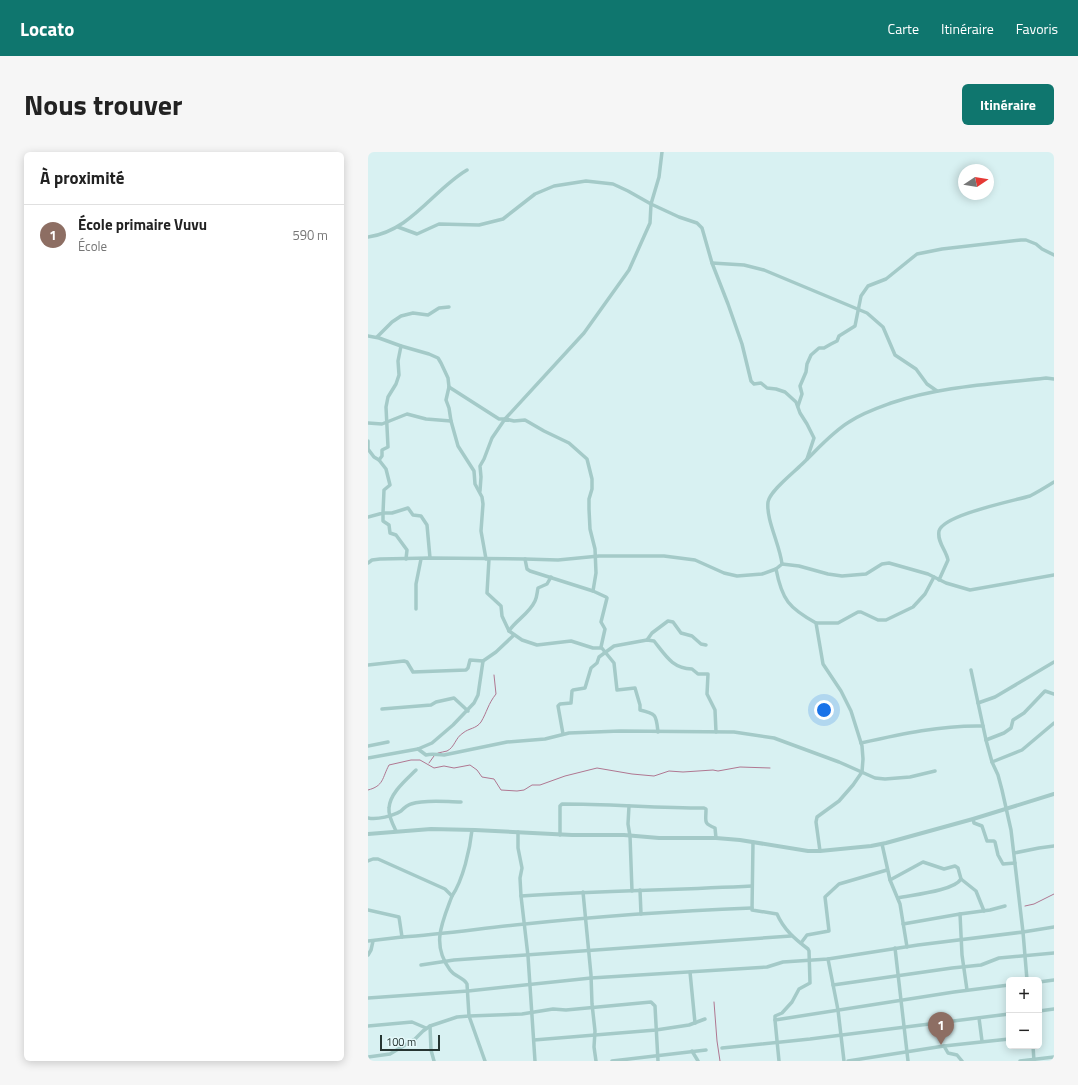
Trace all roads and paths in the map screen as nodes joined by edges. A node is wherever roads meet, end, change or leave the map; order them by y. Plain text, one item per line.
1 (662, 152) edge
2 (467, 170) dead end
3 (651, 204) junction
4 (398, 227) junction
5 (368, 237) edge
6 (1054, 255) edge
7 (712, 263) junction
8 (449, 307) dead end
9 (859, 310) junction
10 (368, 336) edge
11 (376, 337) junction
12 (401, 346) junction
13 (1054, 379) edge
14 (449, 387) junction
15 (937, 391) junction
16 (798, 406) junction
17 (505, 419) junction
18 (451, 421) junction
19 (368, 423) edge
20 (386, 423) junction
21 (368, 441) edge
22 (379, 460) junction
23 (807, 460) junction
24 (1054, 482) edge
25 (480, 491) junction
26 (383, 513) junction
27 (368, 517) edge
28 (596, 556) junction
29 (430, 558) junction
30 (525, 558) junction
31 (406, 559) junction
32 (420, 559) junction
33 (487, 559) junction
34 (368, 562) edge
35 (782, 564) junction
36 (776, 569) junction
37 (1054, 575) edge
38 (551, 577) junction
39 (934, 577) junction
40 (939, 580) junction
41 (593, 591) junction
42 (416, 609) dead end
43 (816, 623) junction
44 (510, 632) junction
45 (514, 635) junction
46 (647, 640) junction
47 (706, 645) dead end
48 (601, 648) junction
49 (606, 652) junction
50 (483, 661) junction
51 (1053, 663) edge
52 (368, 665) edge
53 (1054, 668) edge
54 (971, 670) dead end
55 (1054, 694) edge
56 (978, 703) junction
57 (382, 709) dead end
58 (468, 711) junction
59 (1054, 723) edge
60 (984, 726) junction
61 (658, 732) junction
62 (716, 732) junction
63 (563, 734) junction
64 (986, 740) junction
65 (388, 742) dead end
66 (861, 743) junction
67 (368, 746) edge
68 (418, 749) junction
69 (368, 758) edge
70 (992, 762) junction
71 (416, 770) dead end
72 (862, 772) junction
73 (935, 772) dead end
74 (1054, 794) edge
75 (461, 802) dead end
76 (629, 806) junction
77 (1006, 808) junction
78 (390, 815) junction
79 (368, 818) edge
80 (973, 819) junction
81 (472, 830) junction
82 (396, 831) junction
83 (518, 832) junction
84 (368, 834) edge
85 (560, 835) junction
86 (630, 836) junction
87 (716, 838) junction
88 (753, 842) junction
89 (882, 844) junction
90 (1054, 846) edge
91 (820, 851) junction
92 (1014, 853) junction
93 (368, 861) edge
94 (1015, 863) junction
95 (887, 870) junction
96 (890, 880) junction
97 (961, 880) junction
98 (752, 886) junction
99 (640, 890) junction
100 (632, 891) junction
101 (583, 892) junction
102 (452, 896) junction
103 (521, 896) junction
104 (898, 898) junction
105 (1005, 906) dead end
106 (752, 908) junction
107 (368, 910) edge
108 (984, 911) junction
109 (641, 914) junction
110 (960, 914) junction
111 (584, 919) junction
112 (524, 924) junction
113 (903, 924) junction
114 (1054, 927) edge
115 (1023, 932) junction
116 (439, 935) junction
117 (792, 936) junction
118 (402, 937) junction
119 (962, 940) junction
120 (368, 941) edge
121 (373, 941) junction
122 (801, 943) junction
123 (907, 947) junction
124 (895, 948) junction
125 (588, 951) junction
126 (1054, 953) edge
127 (368, 955) edge
128 (528, 956) junction
129 (1025, 957) junction
130 (828, 959) junction
131 (809, 961) junction
132 (445, 962) junction
133 (421, 965) dead end
134 (963, 966) junction
135 (690, 972) junction
136 (898, 975) junction
137 (1027, 977) edge
138 (591, 978) junction
139 (1054, 980) edge
140 (1042, 982) edge
141 (530, 984) junction
142 (833, 985) junction
143 (1006, 985) edge
144 (468, 990) junction
145 (967, 990) junction
146 (368, 998) edge
147 (902, 1001) junction
148 (592, 1008) junction
149 (1054, 1009) edge
150 (838, 1010) junction
151 (1042, 1011) edge
152 (532, 1012) junction
153 (1006, 1014) edge
154 (469, 1016) junction
155 (979, 1018) junction
156 (705, 1019) dead end
157 (775, 1020) junction
158 (695, 1023) junction
159 (368, 1026) edge
160 (428, 1027) junction
161 (905, 1027) junction
162 (656, 1030) junction
163 (595, 1034) junction
164 (841, 1035) junction
165 (1006, 1038) edge
166 (534, 1040) junction
167 (982, 1041) junction
168 (777, 1042) junction
169 (944, 1046) junction
170 (722, 1048) dead end
171 (1033, 1049) edge
172 (706, 1050) dead end
173 (907, 1051) junction
174 (692, 1052) junction
175 (368, 1056) edge
176 (658, 1056) junction
177 (1054, 1056) edge
178 (1034, 1060) edge
179 (434, 1061) edge
180 (485, 1061) edge
181 (535, 1061) edge
182 (596, 1061) edge
183 (612, 1061) edge
184 (658, 1061) edge
185 (698, 1061) edge
186 (779, 1061) edge
187 (844, 1061) edge
188 (848, 1061) edge
189 (908, 1061) edge
190 (962, 1061) edge
191 (1020, 1061) edge

1 - 3 street
2 - 4 street
3 - 4 street
3 - 7 street
3 - 17 street
4 - 5 street
6 - 9 street
7 - 9 street
7 - 16 street
8 - 11 street
9 - 15 street
9 - 16 street
10 - 11 street
11 - 12 street
12 - 14 street
12 - 20 street
13 - 15 street
14 - 17 street
14 - 18 street
15 - 23 street
16 - 23 street
17 - 25 street
17 - 28 street
18 - 20 street
18 - 25 street
19 - 20 street
20 - 22 street
21 - 22 street
22 - 26 street
23 - 35 street
24 - 40 street
25 - 33 street
26 - 27 street
26 - 29 street
26 - 31 street
28 - 30 street
28 - 36 street
28 - 41 street
29 - 32 street
29 - 33 street
30 - 33 street
30 - 38 street
31 - 32 street
31 - 34 street
32 - 42 street
33 - 44 street
35 - 36 street
35 - 39 street
36 - 43 street
37 - 40 street
38 - 41 street
38 - 44 street
39 - 40 street
39 - 43 street
41 - 48 street
43 - 66 street
44 - 45 street
45 - 48 street
45 - 50 street
46 - 47 street
46 - 49 street
46 - 62 street
48 - 49 street
49 - 61 street
49 - 63 street
50 - 52 street
50 - 58 street
51 - 53 street
51 - 56 street
54 - 56 street
55 - 64 street
56 - 60 street
57 - 58 street
58 - 68 street
59 - 70 street
60 - 64 street
60 - 66 street
61 - 62 street
61 - 63 street
62 - 72 street
63 - 68 street
64 - 70 street
65 - 67 street
66 - 72 street
68 - 69 street
70 - 77 street
71 - 78 street
72 - 73 street
72 - 91 street
74 - 77 street
75 - 78 street
76 - 85 street
76 - 86 street
76 - 87 street
77 - 80 street
77 - 92 street
78 - 79 street
78 - 82 street
80 - 89 street
80 - 94 street
81 - 82 street
81 - 83 street
81 - 102 street
82 - 84 street
83 - 85 street
83 - 103 street
85 - 86 street
86 - 87 street
86 - 100 street
87 - 88 street
88 - 91 street
88 - 98 street
89 - 91 street
89 - 95 street
90 - 92 street
92 - 94 street
93 - 102 street
94 - 115 street
95 - 96 street
95 - 122 street
96 - 97 street
96 - 104 street
97 - 104 street
97 - 108 street
98 - 99 street
98 - 106 street
99 - 100 street
99 - 109 street
100 - 101 street
101 - 103 street
101 - 111 street
102 - 116 street
103 - 112 street
104 - 113 street
105 - 108 street
106 - 109 street
106 - 117 street
107 - 118 street
108 - 110 street
109 - 111 street
110 - 113 street
110 - 119 street
111 - 112 street
111 - 125 street
112 - 116 street
112 - 128 street
113 - 123 street
114 - 115 street
115 - 119 street
115 - 129 street
116 - 118 street
116 - 132 street
117 - 122 street
117 - 125 street
118 - 121 street
119 - 123 street
119 - 134 street
120 - 121 street
121 - 127 street
122 - 131 street
123 - 124 street
124 - 130 street
124 - 136 street
125 - 128 street
125 - 138 street
126 - 129 street
128 - 132 street
128 - 141 street
129 - 134 street
129 - 137 street
130 - 131 street
130 - 142 street
131 - 135 street
131 - 157 street
132 - 133 street
132 - 144 street
134 - 136 street
134 - 145 street
135 - 138 street
135 - 158 street
136 - 142 street
136 - 147 street
138 - 141 street
138 - 148 street
139 - 140 street
141 - 144 street
141 - 152 street
142 - 150 street
143 - 145 street
144 - 146 street
144 - 154 street
145 - 147 street
147 - 150 street
147 - 161 street
148 - 152 street
148 - 162 street
148 - 163 street
149 - 151 street
150 - 157 street
150 - 164 street
152 - 154 street
152 - 166 street
153 - 155 street
154 - 160 street
154 - 180 street
155 - 161 street
155 - 167 street
156 - 158 street
157 - 168 street
158 - 162 street
159 - 160 street
160 - 175 street
160 - 179 street
161 - 164 street
161 - 173 street
162 - 163 street
162 - 176 street
163 - 166 street
163 - 182 street
164 - 168 street
164 - 187 street
165 - 167 street
166 - 181 street
167 - 169 street
168 - 170 street
168 - 186 street
169 - 173 street
169 - 190 street
171 - 178 street
172 - 174 street
173 - 188 street
173 - 189 street
174 - 176 street
174 - 185 street
176 - 183 street
176 - 184 street
177 - 178 street
178 - 191 street

